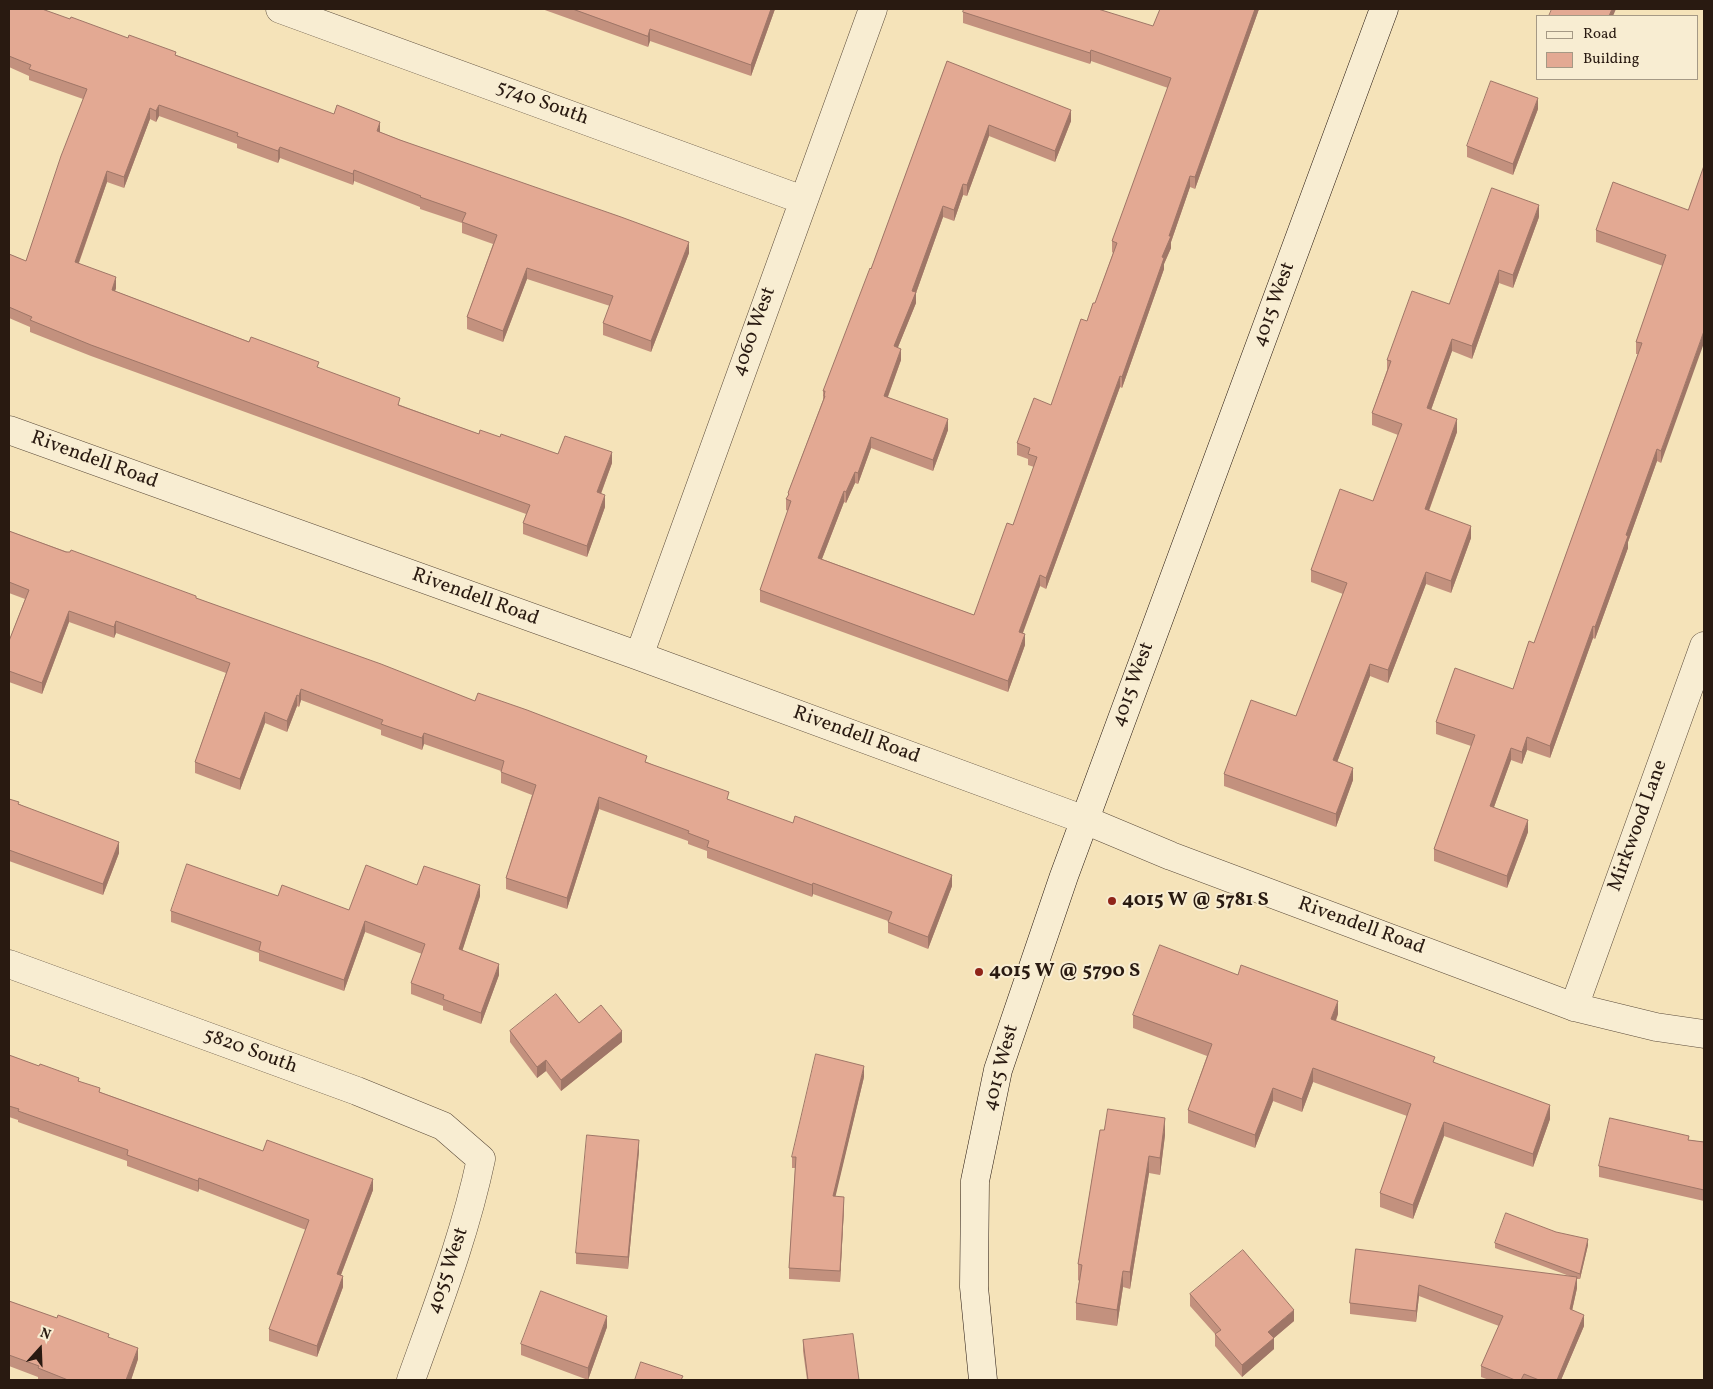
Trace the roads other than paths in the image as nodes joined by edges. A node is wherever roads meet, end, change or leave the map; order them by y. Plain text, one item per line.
1 (280, 9) edge
2 (873, 9) edge
3 (1384, 9) edge
4 (803, 200) junction
5 (9, 430) edge
6 (1704, 646) edge
7 (639, 656) junction
8 (1085, 820) junction
9 (9, 964) edge
10 (1574, 1006) junction
11 (1704, 1034) edge
12 (481, 1159) joint
13 (411, 1380) edge
14 (983, 1380) edge

1 - 4 street, 5740 South
2 - 4 street, 4060 West
3 - 8 street, 4015 West
4 - 7 street, 4060 West
5 - 7 street, Rivendell Road
6 - 10 street, Mirkwood Lane
7 - 8 street, Rivendell Road
8 - 10 street, Rivendell Road
8 - 14 street, 4015 West
9 - 12 street, 5820 South
10 - 11 street, Rivendell Road
12 - 13 street, 4055 West

